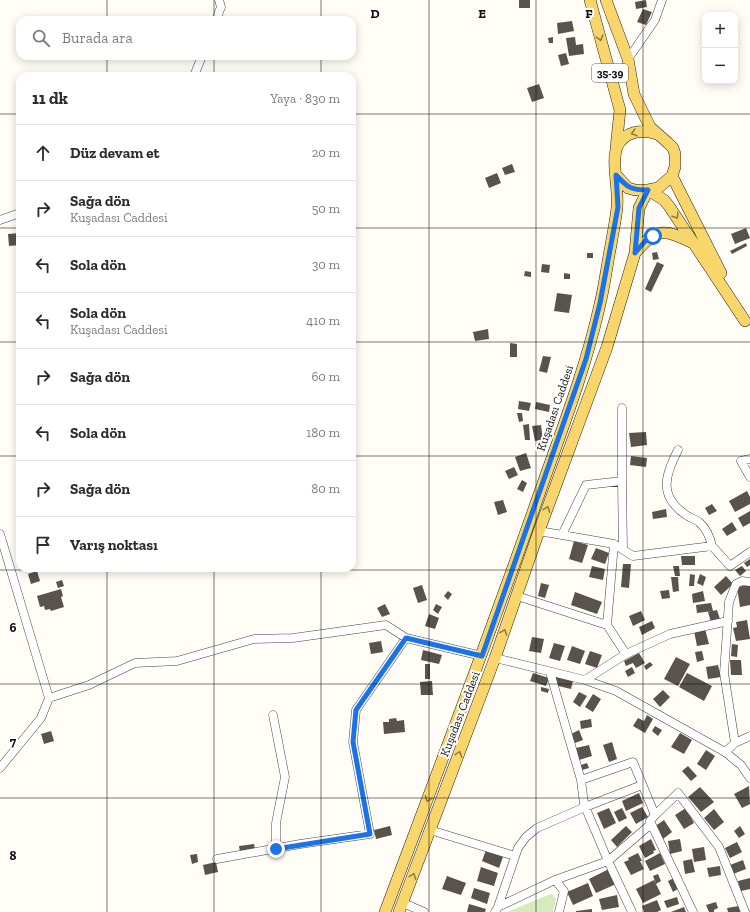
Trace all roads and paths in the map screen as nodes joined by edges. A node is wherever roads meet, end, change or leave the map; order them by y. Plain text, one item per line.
1 (219, 0) edge
2 (590, 0) edge
3 (606, 0) edge
4 (662, 0) edge
5 (218, 16) edge
6 (628, 59) junction
7 (200, 60) edge
8 (196, 72) edge
9 (657, 134) junction
10 (616, 148) junction
11 (616, 175) junction
12 (672, 176) junction
13 (648, 190) junction
14 (16, 214) edge
15 (0, 220) edge
16 (693, 243) junction
17 (635, 253) junction
18 (747, 326) edge
19 (622, 408) dead end
20 (678, 450) dead end
21 (750, 459) edge
22 (750, 477) edge
23 (622, 481) junction
24 (539, 531) junction
25 (0, 534) edge
26 (562, 535) junction
27 (614, 544) junction
28 (712, 546) junction
29 (622, 549) junction
30 (750, 552) edge
31 (750, 582) edge
32 (517, 596) junction
33 (728, 621) junction
34 (607, 626) junction
35 (406, 638) junction
36 (626, 654) junction
37 (482, 656) junction
38 (495, 658) junction
39 (550, 672) junction
40 (585, 680) junction
41 (50, 698) junction
42 (273, 715) dead end
43 (750, 736) edge
44 (735, 743) junction
45 (726, 752) junction
46 (0, 768) edge
47 (750, 778) edge
48 (581, 780) junction
49 (642, 785) junction
50 (585, 807) junction
51 (655, 815) junction
52 (651, 824) junction
53 (430, 830) junction
54 (276, 849) junction
55 (515, 856) junction
56 (218, 859) dead end
57 (608, 861) junction
58 (555, 880) junction
59 (401, 908) edge
60 (496, 909) edge
61 (418, 911) edge
62 (385, 912) edge
63 (559, 912) edge
64 (632, 912) edge
65 (693, 912) edge
66 (745, 912) edge

1 - 5 street
2 -> 10 main road, 35-39
3 - 6 main road, 35-39
4 - 6 street
6 - 9 main road, 35-39
7 - 8 street
9 -> 10 main road
9 - 12 main road, 35-39
10 - 11 main road
11 - 13 main road
11 - 37 main road, Kuşadası Caddesi
12 - 13 main road
12 - 18 main road
13 -> 16 main road
13 - 17 main road, Kuşadası Caddesi
14 - 15 street
16 - 17 main road
16 - 18 main road
24 -> 17 main road, Kuşadası Caddesi
19 - 23 street
20 - 28 street
21 - 22 street
23 - 26 street
23 - 29 street
24 - 26 street
24 - 32 main road, Kuşadası Caddesi
25 - 41 street
26 - 27 street
27 - 29 street
27 - 34 street
28 - 29 street
28 - 30 street
31 - 33 street
32 - 34 street
38 -> 32 main road, Kuşadası Caddesi
33 - 36 street
33 - 44 street
34 - 36 street
35 - 37 street
35 - 41 street
35 - 54 street
36 - 40 street
37 -> 62 main road, Kuşadası Caddesi
38 - 39 street
53 -> 38 main road, Kuşadası Caddesi
39 - 40 street
39 - 48 street
40 - 45 street
41 - 46 street
42 - 54 street
43 - 44 street
44 - 45 street
45 - 47 street
48 - 49 street
48 - 50 street
49 - 50 street
49 - 51 street
50 - 55 street
50 - 57 street
51 - 52 street
51 - 66 street
52 - 57 street
52 - 65 street
53 - 55 street
59 -> 53 main road, Kuşadası Caddesi
54 - 56 street
55 - 60 street
57 - 58 street
57 - 64 street
58 - 60 street
58 - 63 street
59 - 61 street

